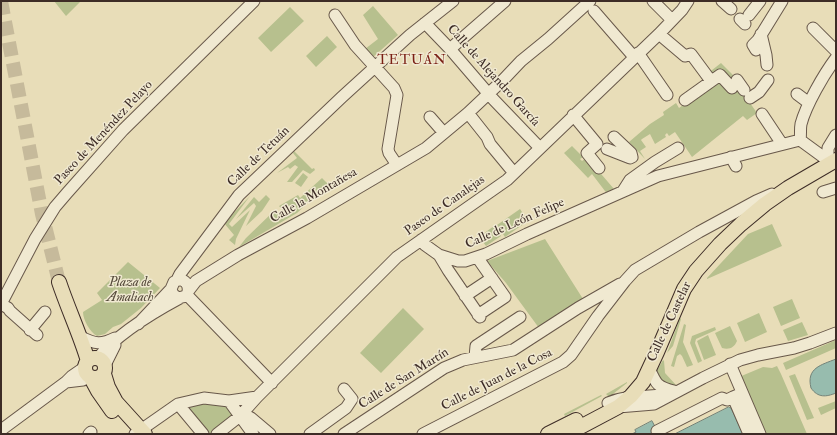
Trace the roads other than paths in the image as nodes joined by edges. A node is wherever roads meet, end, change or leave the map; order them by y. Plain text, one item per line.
1 (254, 1) edge
2 (452, 1) edge
3 (505, 1) edge
4 (653, 1) edge
5 (688, 1) edge
6 (722, 1) edge
7 (760, 1) edge
8 (782, 1) edge
9 (592, 4) edge
10 (731, 9) dead end
11 (335, 16) dead end
12 (745, 19) dead end
13 (672, 20) junction
14 (425, 23) junction
15 (812, 28) dead end
16 (659, 34) junction
17 (450, 49) junction
18 (836, 51) edge
19 (636, 55) junction
20 (836, 58) edge
21 (375, 67) junction
22 (711, 81) junction
23 (489, 93) junction
24 (797, 94) dead end
25 (667, 95) dead end
26 (685, 100) dead end
27 (809, 103) junction
28 (468, 113) junction
29 (762, 114) dead end
30 (573, 115) junction
31 (430, 117) dead end
32 (444, 133) junction
33 (836, 135) edge
34 (614, 138) dead end
35 (800, 140) junction
36 (782, 144) junction
37 (601, 146) junction
38 (540, 148) junction
39 (678, 148) dead end
40 (831, 158) edge
41 (397, 165) junction
42 (599, 168) dead end
43 (514, 173) junction
44 (788, 188) junction
45 (836, 188) edge
46 (622, 192) junction
47 (823, 192) dead end
48 (728, 217) junction
49 (741, 224) junction
50 (421, 240) junction
51 (439, 255) junction
52 (477, 257) junction
53 (492, 278) junction
54 (625, 281) junction
55 (59, 282) tunnel mouth
56 (183, 288) junction
57 (465, 296) junction
58 (1, 304) edge
59 (588, 304) junction
60 (45, 312) dead end
61 (598, 316) junction
62 (520, 317) dead end
63 (836, 333) edge
64 (123, 335) junction
65 (81, 337) junction
66 (475, 357) junction
67 (730, 364) junction
68 (95, 367) junction
69 (649, 368) junction
70 (272, 383) junction
71 (344, 389) dead end
72 (677, 391) junction
73 (738, 395) junction
74 (631, 396) junction
75 (257, 397) junction
76 (229, 401) junction
77 (178, 404) junction
78 (613, 405) junction
79 (241, 415) junction
80 (1, 430) edge
81 (657, 431) dead end
82 (140, 432) edge
83 (202, 434) edge
84 (217, 434) edge
85 (254, 434) edge
86 (270, 434) edge
87 (310, 434) edge
88 (344, 434) edge
89 (423, 434) edge
90 (548, 434) edge
91 (567, 434) edge
92 (749, 434) edge
93 (760, 434) edge

1 - 58 street, Paseo de Menéndez Pelayo
2 - 14 street, Calle de Tetuán
3 - 17 street
4 - 13 street
5 - 13 street, Paseo de Canalejas
6 - 10 street
7 - 12 street
8 - 22 street
9 - 19 street
9 - 23 street, Calle la Montañesa
11 - 21 street
13 - 16 street, Paseo de Canalejas
14 - 17 street, Calle de Alejandro García
14 - 21 street, Calle de Tetuán
15 - 18 street
16 - 19 street, Paseo de Canalejas
16 - 22 street
17 - 23 street, Calle de Alejandro García
19 - 25 street
19 - 30 street, Paseo de Canalejas
20 - 27 street
21 - 41 street
21 - 56 street, Calle de Tetuán
22 - 26 street
23 - 28 street, Calle la Montañesa
23 - 38 street, Calle de Alejandro García
24 - 27 street
27 - 35 street
28 - 32 street, Calle la Montañesa
28 - 43 street
29 - 36 street
30 - 37 street
30 - 38 street, Paseo de Canalejas
31 - 32 street
32 - 41 street, Calle la Montañesa
33 - 40 street
34 - 37 street
35 - 36 street, Calle de León Felipe
35 - 40 street
36 - 46 street, Calle de León Felipe
37 - 42 street
38 - 43 street, Paseo de Canalejas
39 - 46 street, Calle de León Felipe
40 - 44 main road, Calle de Castelar
41 - 56 street, Calle la Montañesa
43 - 50 street, Paseo de Canalejas
44 - 48 street
44 - 49 main road, Calle de Castelar
45 - 47 street
46 - 52 street, Calle de León Felipe
48 - 49 street
48 - 54 street
49 - 69 main road, Calle de Castelar
50 - 51 street, Calle de León Felipe
50 - 70 street, Paseo de Canalejas
51 - 52 street, Calle de León Felipe
51 - 57 street
52 - 53 street
53 - 57 street
53 - 57 street
54 - 59 street, Calle de San Martín
54 - 61 street, Calle de Juan de la Cosa
55 - 65 main road
56 - 64 street, Calle de Tetuán
56 - 70 street
58 - 60 street
59 - 61 street
59 - 66 street, Calle de San Martín
61 - 89 street, Calle de Juan de la Cosa
62 - 66 street
63 - 67 street
64 - 65 street, Calle de Tetuán
64 - 68 street, Calle de Tetuán
65 - 68 main road
66 - 88 street, Calle de San Martín
67 - 72 street
67 - 73 street
68 - 80 street
68 - 82 main road
68 - 82 main road
69 - 72 street
69 - 74 main road, Calle de Castelar
69 - 78 main road, Calle de Castelar
70 - 75 street, Paseo de Canalejas
71 - 87 street
72 - 74 street
72 - 78 street
73 - 81 street
73 - 92 street
73 - 93 street
74 - 78 main road, Calle de Castelar
75 - 76 street
75 - 79 street, Paseo de Canalejas
76 - 77 street
76 - 79 street
77 - 82 street
77 - 83 street
78 - 90 main road, Calle de Castelar
78 - 91 main road, Calle de Castelar
79 - 84 street, Paseo de Canalejas
79 - 85 street
79 - 86 street

